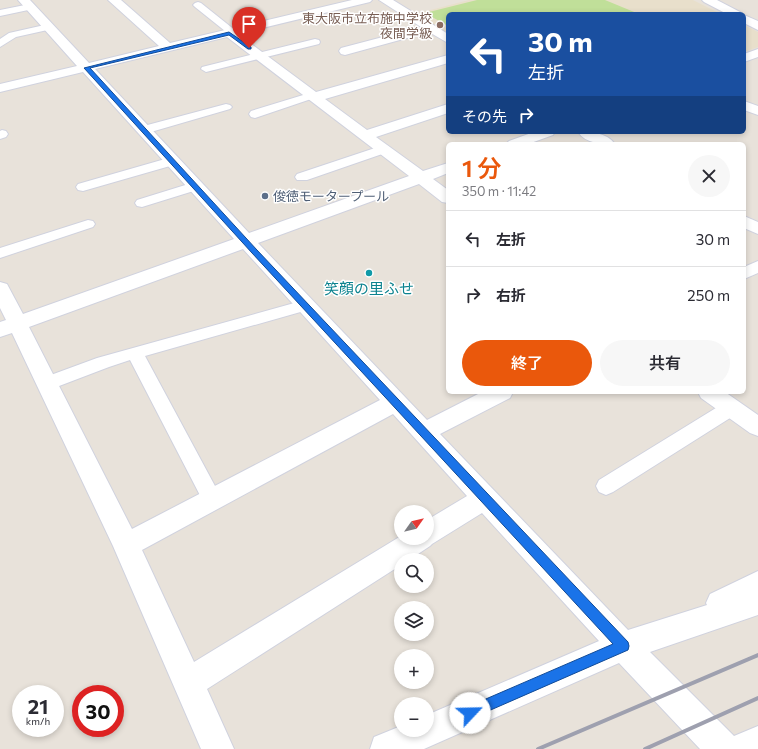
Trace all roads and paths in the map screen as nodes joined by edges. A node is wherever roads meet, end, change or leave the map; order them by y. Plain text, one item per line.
1 (114, 0) edge
2 (366, 0) edge
3 (385, 0) edge
4 (715, 1) edge
5 (31, 3) edge
6 (198, 5) dead end
7 (733, 12) edge
8 (0, 13) edge
9 (746, 19) edge
10 (758, 26) edge
11 (49, 27) junction
12 (431, 28) junction
13 (231, 33) junction
14 (446, 38) edge
15 (316, 42) dead end
16 (0, 44) edge
17 (168, 48) junction
18 (345, 51) dead end
19 (758, 53) edge
20 (259, 56) junction
21 (746, 57) edge
22 (446, 60) edge
23 (87, 68) junction
24 (206, 69) dead end
25 (0, 88) edge
26 (314, 96) junction
27 (746, 106) edge
28 (226, 107) dead end
29 (446, 109) edge
30 (758, 111) edge
31 (255, 114) dead end
32 (144, 130) junction
33 (542, 134) edge
34 (589, 134) edge
35 (366, 135) junction
36 (520, 142) edge
37 (603, 142) edge
38 (384, 149) junction
39 (172, 161) junction
40 (446, 169) edge
41 (302, 177) dead end
42 (421, 178) junction
43 (195, 186) junction
44 (83, 187) dead end
45 (446, 197) edge
46 (142, 203) dead end
47 (746, 222) edge
48 (88, 224) dead end
49 (758, 229) edge
50 (245, 241) junction
51 (0, 253) edge
52 (758, 266) edge
53 (746, 273) edge
54 (0, 288) edge
55 (305, 306) junction
56 (8, 326) edge
57 (135, 353) junction
58 (46, 384) junction
59 (498, 394) edge
60 (712, 394) edge
61 (396, 402) junction
62 (731, 408) junction
63 (758, 427) edge
64 (424, 432) junction
65 (606, 486) dead end
66 (485, 498) junction
67 (212, 499) junction
68 (434, 530) edge
69 (126, 545) junction
70 (410, 545) edge
71 (758, 584) edge
72 (758, 602) edge
73 (662, 634) junction
74 (623, 646) junction
75 (188, 683) junction
76 (758, 742) edge
77 (218, 749) edge
78 (386, 749) edge
79 (723, 749) edge
80 (743, 749) edge

1 - 17 street
2 - 13 street
3 - 12 street
4 - 7 street
5 - 8 lane
5 - 11 street
6 - 13 lane
9 - 10 street
11 - 16 lane
11 - 23 street
12 - 14 street
12 - 18 street
13 - 17 street
13 - 20 street
15 - 20 lane
17 - 23 street
19 - 21 street
20 - 24 lane
20 - 26 street
22 - 26 street
23 - 25 street
23 - 32 street
26 - 31 lane
26 - 35 street
27 - 30 street
28 - 32 lane
29 - 35 street
32 - 39 street
33 - 36 street
34 - 37 street
35 - 38 street
38 - 41 lane
38 - 42 street
39 - 43 street
39 - 44 lane
40 - 42 street
42 - 45 street
42 - 50 street
43 - 46 lane
43 - 50 street
47 - 49 street
48 - 51 lane
50 - 55 street
50 - 56 street
52 - 53 lane
54 - 56 street
55 - 57 lane
55 - 61 street
56 - 58 street
57 - 58 lane
57 - 67 lane
58 - 69 street
59 - 64 street
60 - 62 street
61 - 64 street
61 - 67 street
62 - 63 street
62 - 65 lane
64 - 66 street
66 - 68 street
66 - 74 street
67 - 69 street
69 - 75 street
70 - 75 street
71 - 73 street
72 - 73 street
73 - 74 street
74 - 78 street
74 - 79 street
75 - 77 street
76 - 80 street

